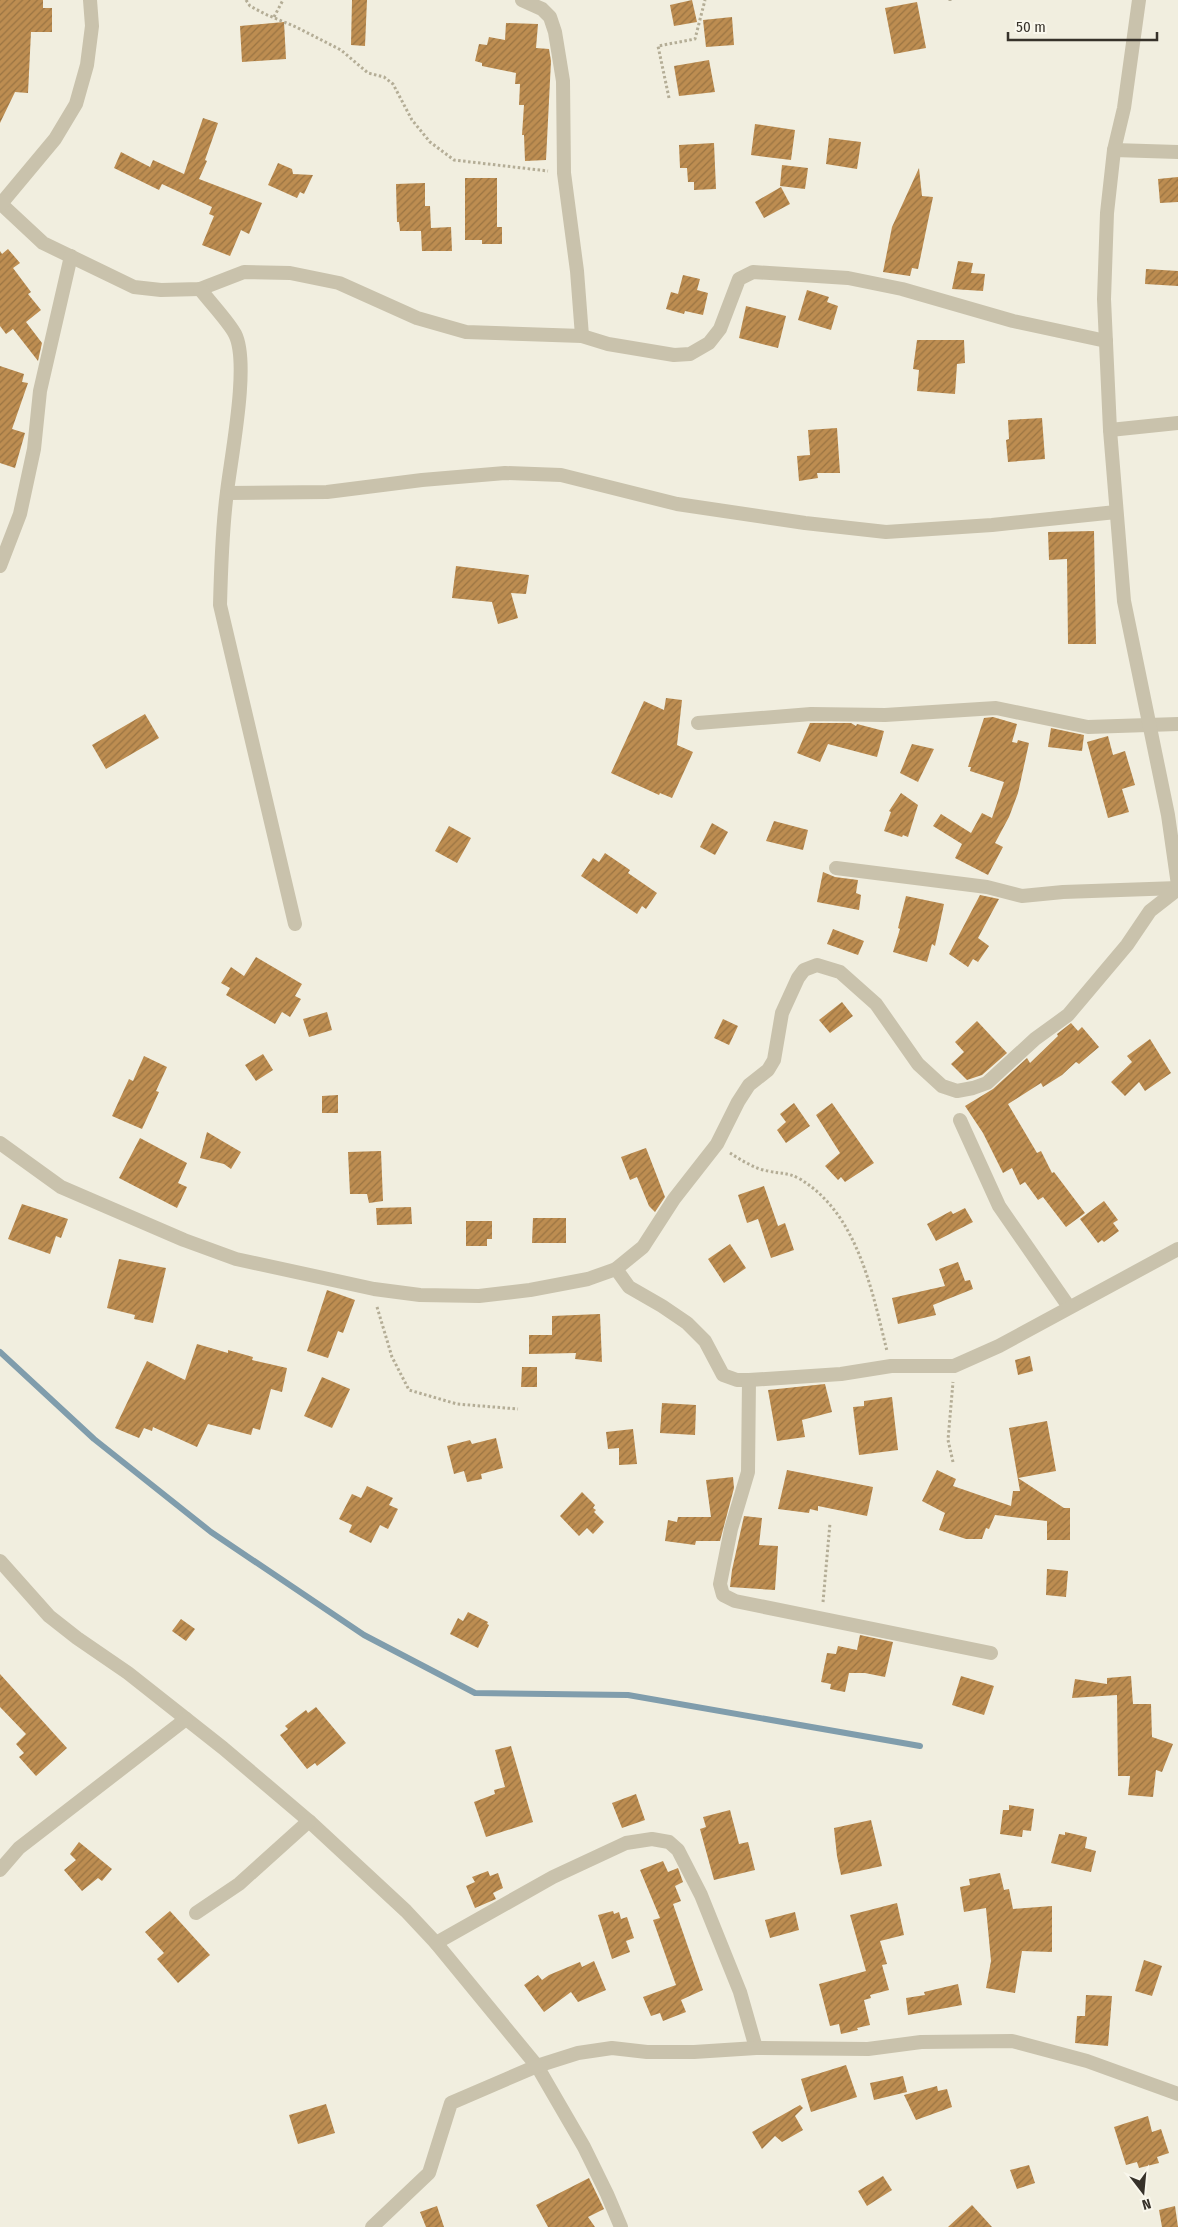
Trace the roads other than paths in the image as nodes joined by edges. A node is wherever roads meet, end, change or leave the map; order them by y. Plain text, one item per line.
1 (90, 0) edge
2 (522, 0) edge
3 (1139, 0) edge
4 (1114, 150) junction
5 (1178, 152) edge
6 (0, 205) edge
7 (71, 256) junction
8 (200, 289) junction
9 (582, 336) junction
10 (1106, 341) junction
11 (1178, 423) edge
12 (1110, 430) junction
13 (227, 493) junction
14 (1116, 512) junction
15 (0, 566) edge
16 (698, 723) dead end
17 (1178, 724) edge
18 (1149, 726) junction
19 (836, 868) dead end
20 (1178, 888) edge
21 (295, 924) dead end
22 (960, 1120) dead end
23 (0, 1143) edge
24 (1178, 1249) edge
25 (616, 1269) junction
26 (1069, 1307) junction
27 (749, 1380) junction
28 (0, 1562) edge
29 (991, 1653) dead end
30 (186, 1719) junction
31 (309, 1822) junction
32 (0, 1870) edge
33 (196, 1913) dead end
34 (436, 1943) junction
35 (756, 2048) junction
36 (537, 2066) junction
37 (1178, 2094) edge
38 (372, 2227) edge
39 (621, 2227) edge

1 - 6 street
2 - 9 street
3 - 4 street
4 - 5 street
4 - 10 street
6 - 7 street
7 - 8 street
7 - 15 street
8 - 9 street
8 - 13 street
9 - 10 street
10 - 12 street
11 - 12 street
12 - 14 street
13 - 14 street
13 - 21 street
14 - 18 street
16 - 18 street
17 - 18 street
18 - 20 street
19 - 20 street
20 - 25 street
22 - 26 street
23 - 25 street
24 - 26 street
25 - 27 street
26 - 27 street
27 - 29 street
28 - 30 street
30 - 31 street
30 - 32 street
31 - 33 street
31 - 34 street
34 - 35 street
34 - 36 street
35 - 36 street
35 - 37 street
36 - 38 street
36 - 39 street

